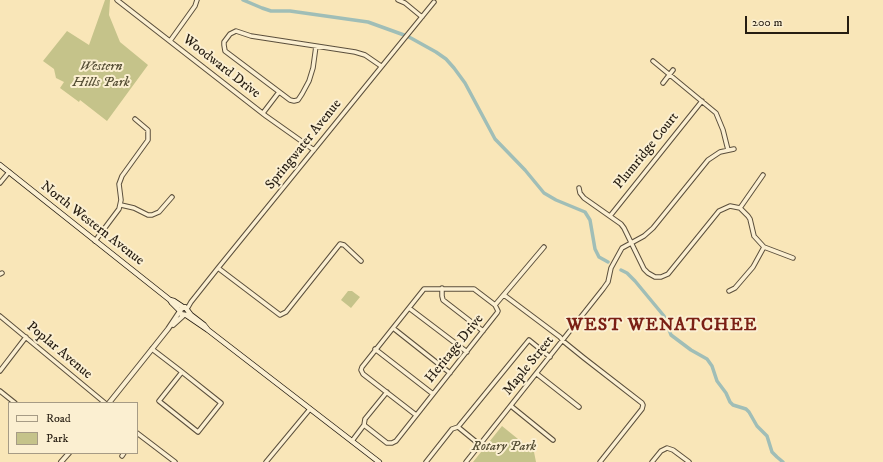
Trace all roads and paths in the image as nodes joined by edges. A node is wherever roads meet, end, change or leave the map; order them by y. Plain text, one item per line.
1 (117, 0) edge
2 (197, 0) edge
3 (398, 0) edge
4 (434, 2) dead end
5 (422, 17) junction
6 (170, 41) junction
7 (316, 46) junction
8 (653, 61) dead end
9 (381, 66) junction
10 (673, 70) dead end
11 (669, 74) junction
12 (663, 82) dead end
13 (279, 92) junction
14 (702, 101) junction
15 (263, 113) junction
16 (135, 119) dead end
17 (734, 149) dead end
18 (314, 150) junction
19 (728, 150) junction
20 (0, 166) edge
21 (8, 172) junction
22 (763, 175) dead end
23 (0, 183) edge
24 (579, 188) dead end
25 (172, 197) dead end
26 (121, 204) junction
27 (740, 208) junction
28 (610, 216) junction
29 (95, 241) junction
30 (631, 242) junction
31 (544, 247) dead end
32 (764, 247) junction
33 (793, 258) dead end
34 (361, 261) dead end
35 (218, 268) junction
36 (442, 288) junction
37 (729, 291) dead end
38 (504, 295) junction
39 (495, 305) junction
40 (409, 308) junction
41 (184, 311) junction
42 (0, 316) edge
43 (393, 328) junction
44 (484, 331) junction
45 (26, 338) junction
46 (563, 341) junction
47 (152, 349) junction
48 (375, 349) junction
49 (467, 352) junction
50 (550, 357) junction
51 (0, 371) edge
52 (182, 372) junction
53 (450, 373) junction
54 (537, 374) junction
55 (0, 391) edge
56 (387, 392) junction
57 (433, 394) junction
58 (14, 402) edge
59 (104, 402) edge
60 (110, 402) edge
61 (511, 406) junction
62 (579, 407) dead end
63 (310, 409) junction
64 (416, 415) junction
65 (364, 425) junction
66 (458, 427) junction
67 (138, 434) edge
68 (553, 440) dead end
69 (352, 441) junction
70 (480, 445) junction
71 (68, 454) edge
72 (173, 461) edge
73 (61, 462) edge
74 (266, 462) edge
75 (379, 462) edge
76 (426, 462) edge
77 (466, 462) edge
78 (600, 462) edge
79 (652, 462) edge
80 (689, 462) edge

1 - 6 street, Woodward Drive
2 - 6 street
3 - 5 street
4 - 5 street, Springwater Avenue
5 - 9 street, Springwater Avenue
6 - 15 street, Woodward Drive
7 - 9 street
7 - 13 street
7 - 13 street
8 - 11 street
9 - 18 street, Springwater Avenue
10 - 11 street
11 - 12 street
11 - 14 street
13 - 15 street
14 - 19 street
14 - 28 street, Plumridge Court
15 - 18 street, Woodward Drive
16 - 26 street
17 - 19 street, Maple Street
18 - 35 street, Springwater Avenue
19 - 30 street, Maple Street
20 - 21 main road, North Western Avenue
21 - 23 street
21 - 29 main road, North Western Avenue
22 - 27 street
24 - 28 street
25 - 26 street
26 - 29 street
27 - 30 street
27 - 32 street
28 - 30 street
29 - 41 main road, North Western Avenue
30 - 46 street, Maple Street
31 - 38 street
32 - 33 street
32 - 37 street
34 - 35 street
35 - 41 street, Springwater Avenue
36 - 39 street, Heritage Drive
36 - 40 street, Heritage Drive
36 - 44 street
38 - 39 street
38 - 46 street
39 - 44 street, Heritage Drive
40 - 43 street, Heritage Drive
40 - 49 street
41 - 47 street, Springwater Avenue
41 - 63 main road, North Western Avenue
42 - 45 street, Poplar Avenue
43 - 48 street, Heritage Drive
43 - 53 street
44 - 49 street, Heritage Drive
45 - 51 street
45 - 59 street, Poplar Avenue
46 - 50 street, Maple Street
46 - 78 street
47 - 52 street
47 - 60 street, Springwater Avenue
48 - 56 street, Heritage Drive
48 - 57 street
49 - 53 street, Heritage Drive
50 - 54 street, Maple Street
50 - 66 street
52 - 52 street
53 - 57 street, Heritage Drive
54 - 61 street, Maple Street
54 - 62 street
55 - 58 street
56 - 64 street
56 - 65 street
57 - 64 street, Heritage Drive
61 - 68 street
61 - 70 street, Maple Street
63 - 69 main road, North Western Avenue
63 - 74 street
64 - 65 street, Heritage Drive
65 - 69 street
66 - 70 street
66 - 76 street
67 - 72 street
69 - 75 main road, North Western Avenue
70 - 77 street, Maple Street
71 - 73 street
79 - 80 street

